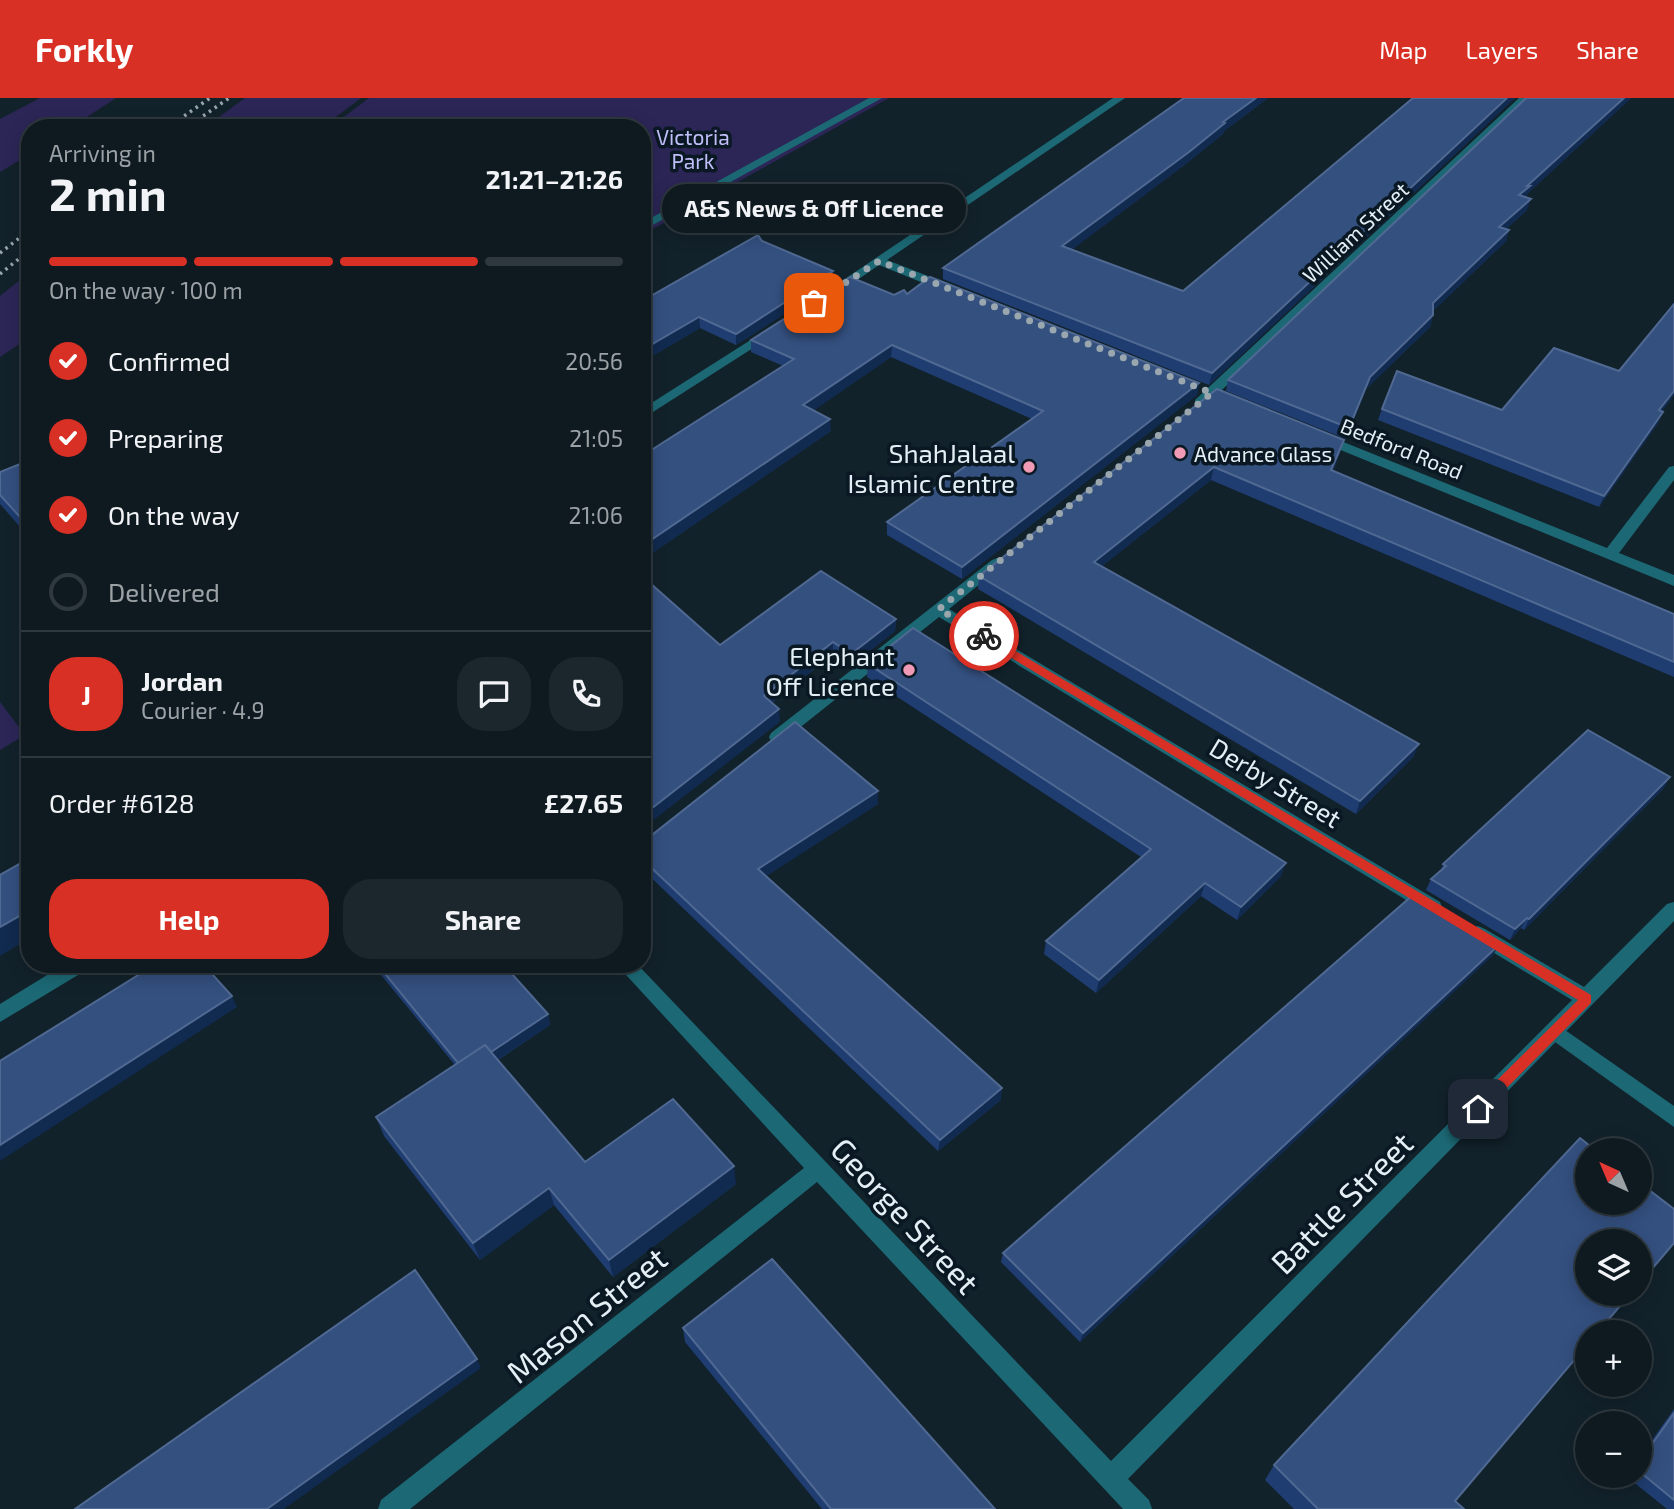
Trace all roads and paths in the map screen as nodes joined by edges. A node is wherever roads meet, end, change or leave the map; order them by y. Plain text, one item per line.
1 (877, 98) edge
2 (1120, 98) edge
3 (1525, 98) edge
4 (651, 223) edge
5 (879, 261) junction
6 (956, 292) edge
7 (823, 298) edge
8 (778, 327) edge
9 (651, 409) edge
10 (1191, 410) edge
11 (1302, 430) edge
12 (1674, 470) edge
13 (1015, 549) edge
14 (1609, 555) junction
15 (1674, 581) edge
16 (939, 609) junction
17 (763, 748) edge
18 (1674, 909) edge
19 (66, 973) edge
20 (634, 973) edge
21 (1587, 999) junction
22 (0, 1014) edge
23 (1555, 1031) junction
24 (1674, 1118) edge
25 (819, 1168) junction
26 (1111, 1479) junction
27 (390, 1509) edge
28 (1140, 1509) edge

1 - 4 street
2 - 5 street
3 - 10 street, William Street
5 - 6 street
5 - 7 street
8 - 9 street
11 - 14 street, Bedford Road
12 - 14 street
13 - 16 street
14 - 15 street, Bedford Road
16 - 17 street
16 - 21 street, Derby Street
18 - 21 street, Battle Street
19 - 22 street
20 - 25 street, George Street
21 - 23 street, Battle Street
23 - 24 street
23 - 26 street, Battle Street
25 - 26 street, George Street
25 - 27 street, Mason Street
26 - 28 street, George Street

